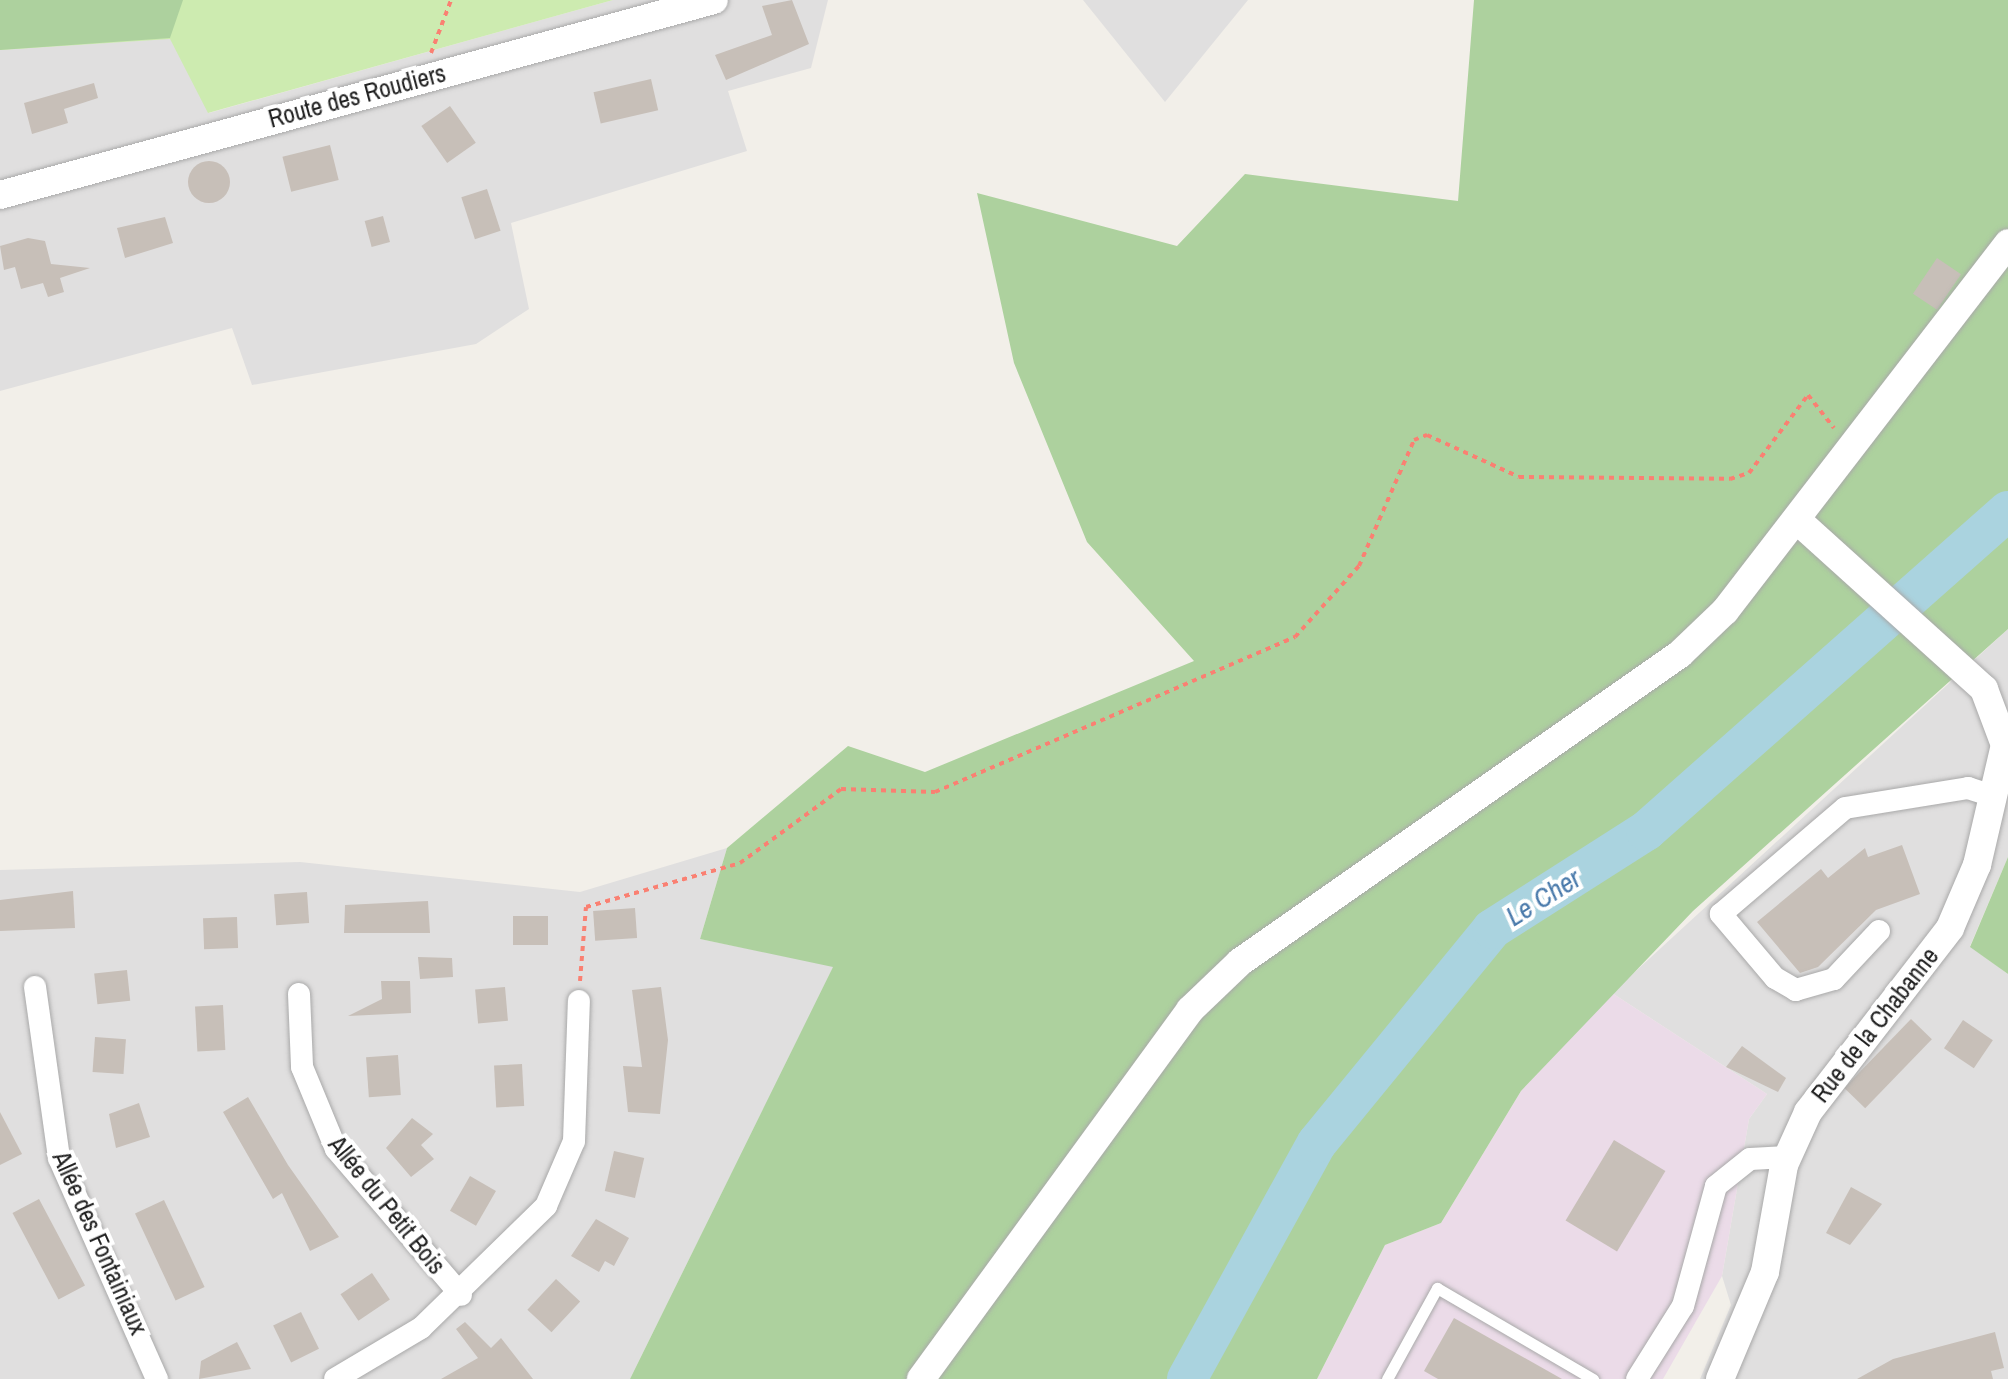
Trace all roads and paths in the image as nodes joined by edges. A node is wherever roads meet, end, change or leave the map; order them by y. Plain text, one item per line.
1 (452, 0) edge
2 (714, 0) edge
3 (426, 77) junction
4 (0, 195) edge
5 (2008, 243) edge
6 (1848, 452) junction
7 (1796, 519) junction
8 (1995, 797) junction
9 (1879, 931) dead end
10 (35, 987) dead end
11 (299, 994) dead end
12 (579, 1001) joint
13 (1787, 1157) junction
14 (461, 1295) junction
15 (371, 1370) edge
16 (157, 1379) edge
17 (335, 1379) edge
18 (921, 1379) edge
19 (1387, 1379) edge
20 (1593, 1379) edge
21 (1637, 1379) edge
22 (1720, 1379) edge

1 - 3 path
2 - 3 street, Route des Roudiers
3 - 4 street, Route des Roudiers
5 - 6 street
6 - 7 street
6 - 12 path
7 - 8 street, Rue de la Chabanne
7 - 18 street
8 - 9 street
8 - 13 street, Rue de la Chabanne
10 - 16 street, Allée des Fontainiaux
11 - 14 street, Allée du Petit Bois
12 - 14 street
13 - 21 street
13 - 22 street, Rue de la Chabanne
14 - 15 street
15 - 17 street
19 - 20 lane

